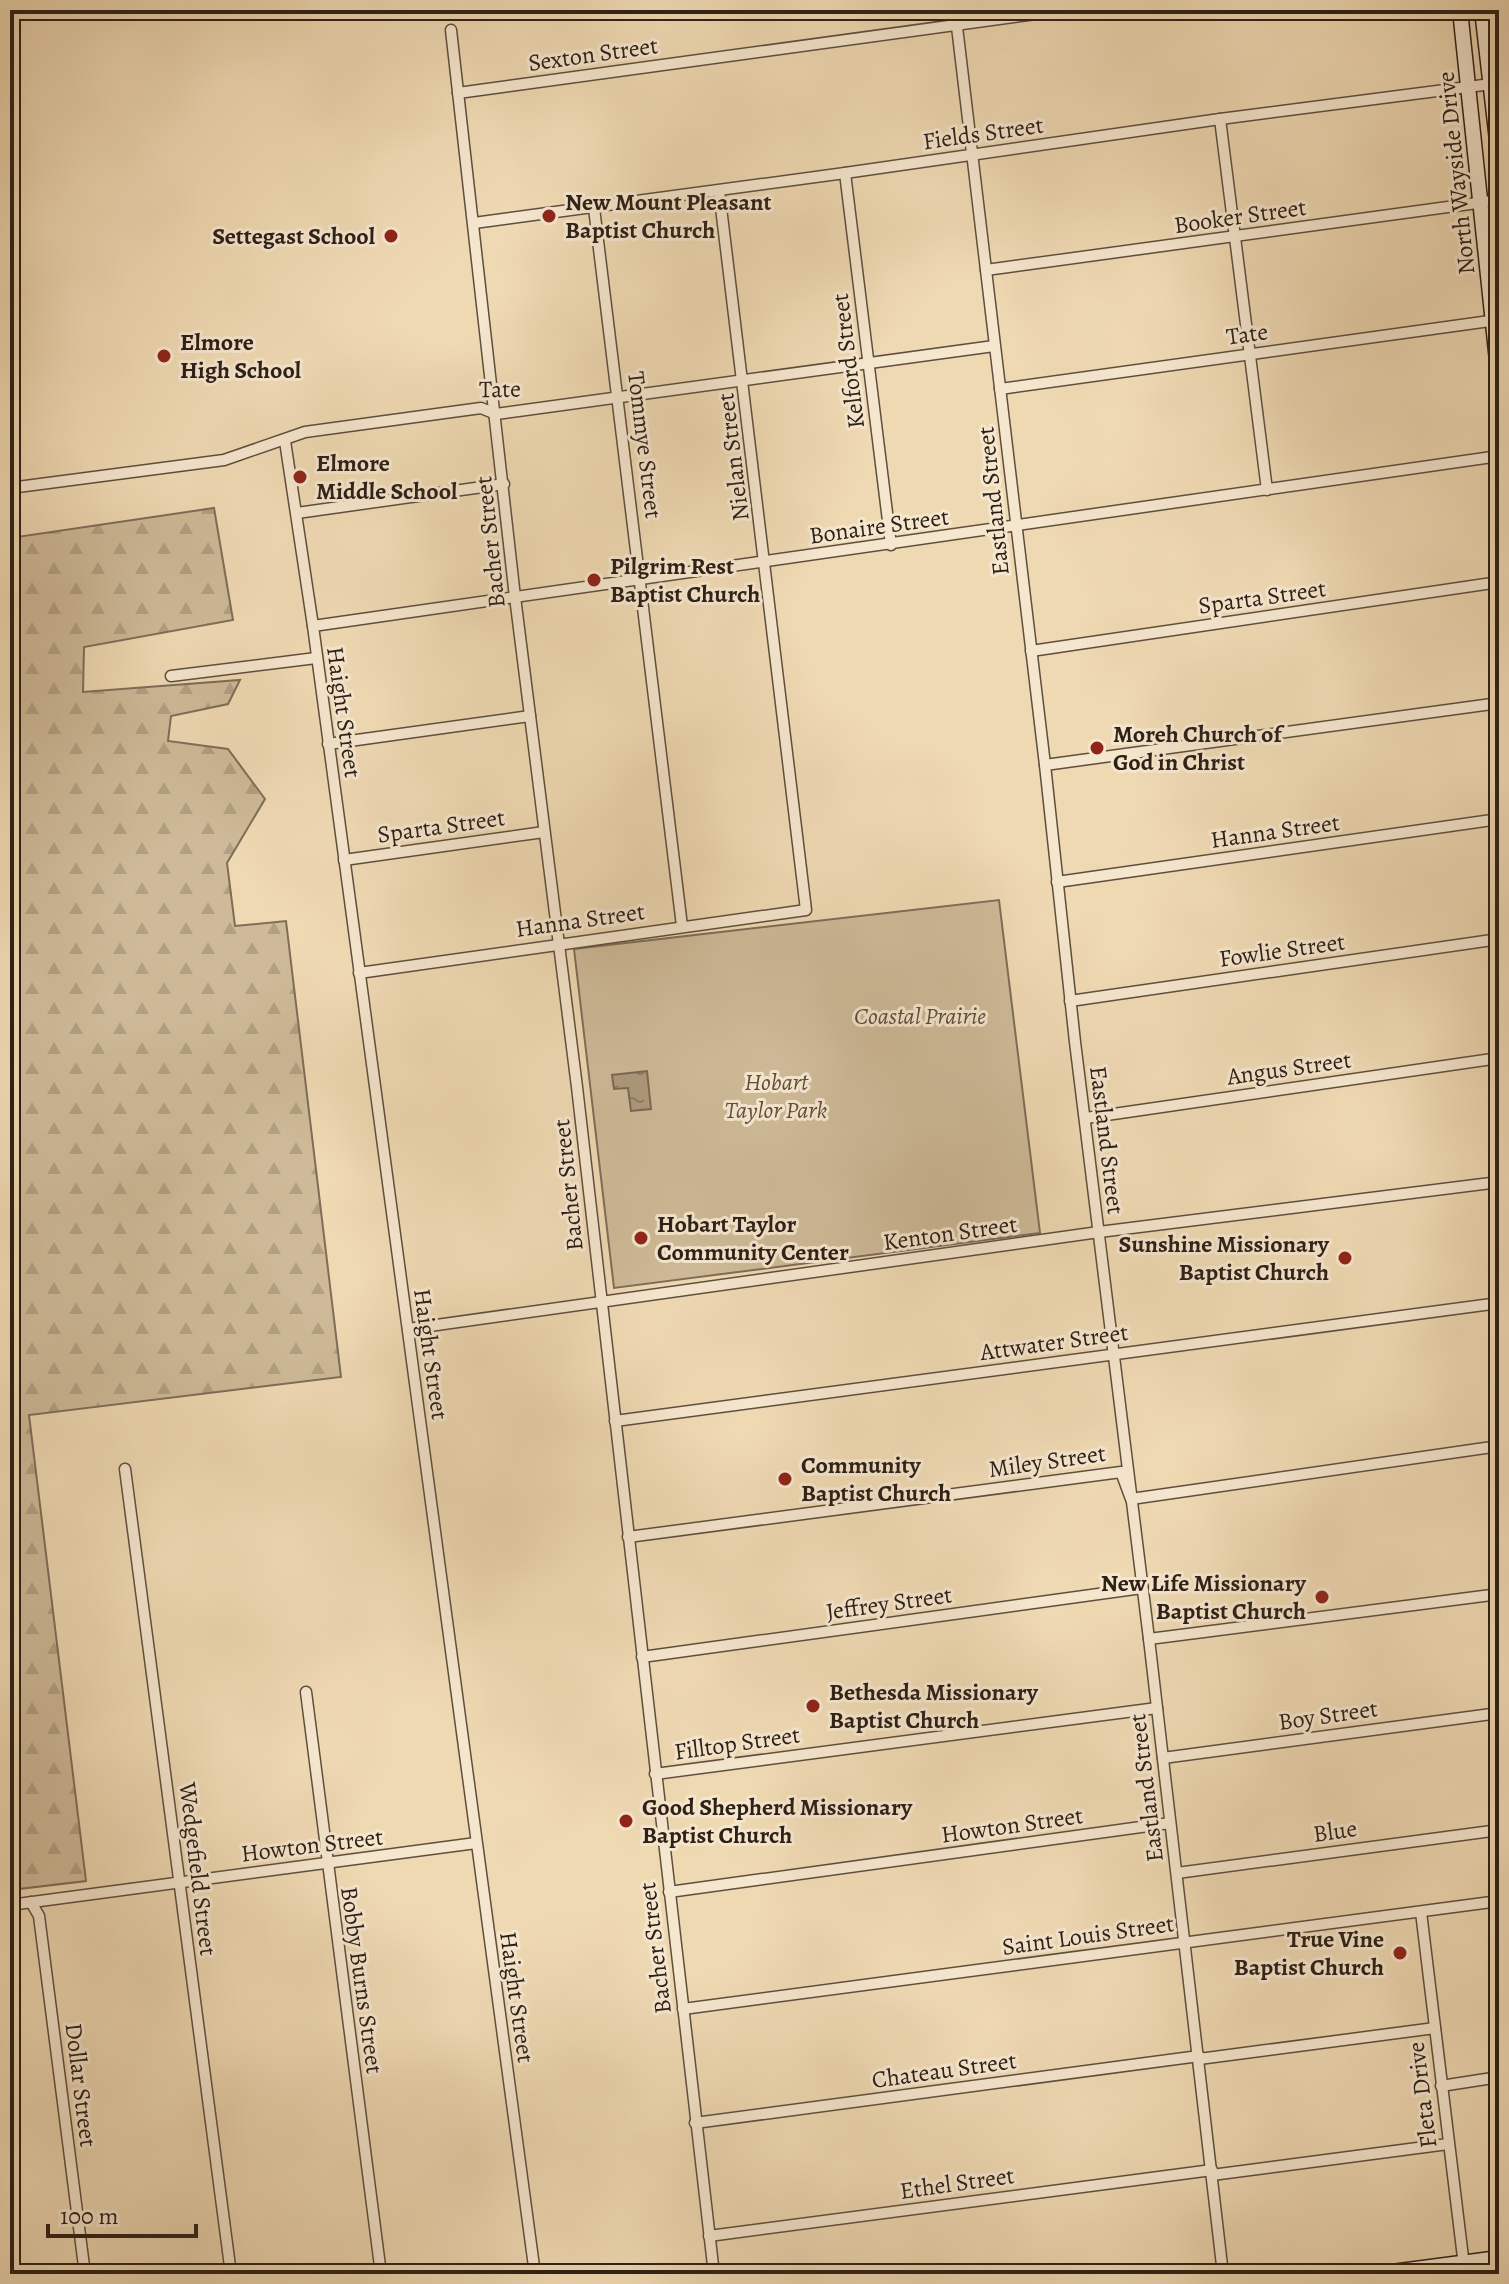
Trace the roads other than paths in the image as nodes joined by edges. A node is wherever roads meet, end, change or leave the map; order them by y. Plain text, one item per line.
1 (955, 10) edge
2 (1065, 10) edge
3 (1460, 10) edge
4 (1482, 10) edge
5 (957, 25) junction
6 (451, 30) dead end
7 (1495, 84) edge
8 (1470, 88) junction
9 (458, 93) junction
10 (1220, 119) junction
11 (971, 155) junction
12 (1499, 158) edge
13 (845, 173) junction
14 (719, 191) junction
15 (1499, 200) edge
16 (1482, 203) junction
17 (594, 208) junction
18 (474, 223) junction
19 (1234, 237) junction
20 (986, 270) junction
21 (1495, 320) edge
22 (994, 346) junction
23 (1249, 353) junction
24 (868, 363) junction
25 (744, 379) junction
26 (1499, 380) edge
27 (1000, 389) junction
28 (618, 396) junction
29 (496, 414) junction
30 (285, 441) junction
31 (1499, 456) edge
32 (504, 484) junction
33 (10, 488) edge
34 (1267, 490) junction
35 (297, 513) junction
36 (1015, 527) junction
37 (891, 545) junction
38 (765, 563) junction
39 (642, 580) junction
40 (1499, 582) edge
41 (515, 597) junction
42 (313, 626) junction
43 (1031, 651) junction
44 (316, 658) junction
45 (171, 676) dead end
46 (1499, 703) edge
47 (530, 716) junction
48 (328, 744) junction
49 (1045, 765) junction
50 (1499, 819) edge
51 (544, 832) junction
52 (344, 860) junction
53 (1057, 882) junction
54 (806, 910) joint
55 (682, 926) junction
56 (1499, 939) edge
57 (558, 943) junction
58 (359, 973) junction
59 (1070, 1001) junction
60 (1499, 1058) edge
61 (1086, 1118) junction
62 (1499, 1182) edge
63 (1099, 1232) junction
64 (601, 1302) junction
65 (1499, 1303) edge
66 (408, 1329) junction
67 (1113, 1355) junction
68 (615, 1421) junction
69 (1499, 1446) edge
70 (125, 1469) dead end
71 (1131, 1499) junction
72 (628, 1537) junction
73 (1142, 1588) junction
74 (1499, 1594) edge
75 (1149, 1639) junction
76 (642, 1657) junction
77 (306, 1692) dead end
78 (1157, 1708) junction
79 (1499, 1713) edge
80 (1163, 1758) junction
81 (655, 1774) junction
82 (1170, 1823) junction
83 (1499, 1830) edge
84 (476, 1843) junction
85 (327, 1864) junction
86 (1177, 1873) junction
87 (179, 1881) junction
88 (669, 1892) junction
89 (1499, 1901) edge
90 (31, 1902) junction
91 (10, 1905) edge
92 (1421, 1912) junction
93 (1184, 1942) junction
94 (683, 2009) junction
95 (1435, 2028) junction
96 (1199, 2058) junction
97 (1499, 2077) edge
98 (1441, 2086) junction
99 (695, 2123) junction
100 (1448, 2144) junction
101 (1212, 2172) junction
102 (709, 2236) junction
103 (1499, 2258) edge
104 (1464, 2268) edge
105 (85, 2274) edge
106 (231, 2274) edge
107 (381, 2274) edge
108 (535, 2274) edge
109 (714, 2274) edge
110 (1223, 2274) edge
111 (1377, 2274) edge

1 - 5 street, Eastland Street
2 - 5 street, Sexton Street
3 - 8 main road, North Wayside Drive
4 - 7 main road, North Wayside Drive
5 - 9 street, Sexton Street
5 - 11 street, Eastland Street
6 - 9 street, Bacher Street
7 - 8 street, Fields Street
7 - 12 main road, North Wayside Drive
8 - 10 street, Fields Street
8 - 16 main road, North Wayside Drive
9 - 18 street, Bacher Street
10 - 11 street, Fields Street
10 - 19 street
11 - 13 street, Fields Street
11 - 20 street, Eastland Street
13 - 14 street, Fields Street
13 - 24 street, Kelford Street
14 - 17 street, Fields Street
14 - 25 street, Nielan Street
15 - 16 street, Booker Street
16 - 19 street, Booker Street
16 - 21 main road, North Wayside Drive
17 - 18 street, Fields Street
17 - 28 street, Tommye Street
18 - 29 street, Bacher Street
19 - 20 street, Booker Street
19 - 23 street
20 - 22 street, Eastland Street
21 - 23 street, Tate
21 - 26 main road, North Wayside Drive
22 - 24 street, Tate
22 - 27 street, Eastland Street
23 - 27 street, Tate
23 - 34 street
24 - 25 street, Tate
24 - 37 street, Kelford Street
25 - 28 street, Tate
25 - 38 street, Nielan Street
27 - 36 street, Eastland Street
28 - 29 street, Tate
28 - 39 street, Tommye Street
29 - 30 street, Tate
29 - 32 street, Bacher Street
30 - 33 street, Tate
30 - 35 street, Haight Street
31 - 34 street, Bonaire Street
32 - 35 street
32 - 41 street, Bacher Street
34 - 36 street, Bonaire Street
35 - 42 street, Haight Street
36 - 37 street, Bonaire Street
36 - 43 street, Eastland Street
37 - 38 street, Bonaire Street
38 - 39 street, Bonaire Street
38 - 54 street, Nielan Street
39 - 41 street, Bonaire Street
39 - 55 street, Tommye Street
40 - 43 street, Sparta Street
41 - 42 street, Bonaire Street
41 - 47 street, Bacher Street
42 - 44 street, Haight Street
43 - 49 street, Eastland Street
44 - 45 street
44 - 48 street, Haight Street
46 - 49 street
47 - 48 street
47 - 51 street, Bacher Street
48 - 52 street, Haight Street
49 - 53 street, Eastland Street
50 - 53 street, Hanna Street
51 - 52 street, Sparta Street
51 - 57 street, Bacher Street
52 - 58 street, Haight Street
53 - 59 street, Eastland Street
54 - 55 street, Hanna Street
55 - 57 street, Hanna Street
56 - 59 street, Fowlie Street
57 - 58 street, Hanna Street
57 - 64 street, Bacher Street
58 - 66 street, Haight Street
59 - 61 street, Eastland Street
60 - 61 street, Angus Street
61 - 63 street, Eastland Street
62 - 63 street, Kenton Street
63 - 64 street, Kenton Street
63 - 67 street, Eastland Street
64 - 66 street, Kenton Street
64 - 68 street, Bacher Street
65 - 67 street, Attwater Street
66 - 84 street, Haight Street
67 - 68 street, Attwater Street
67 - 71 street, Eastland Street
68 - 72 street, Bacher Street
69 - 71 street
70 - 87 street, Wedgefield Street
71 - 72 street, Miley Street
71 - 73 street, Eastland Street
72 - 76 street, Bacher Street
73 - 75 street, Eastland Street
73 - 76 street, Jeffrey Street
74 - 75 street
75 - 78 street, Eastland Street
76 - 81 street, Bacher Street
77 - 85 street, Bobby Burns Street
78 - 80 street, Eastland Street
78 - 81 street, Filltop Street
79 - 80 street, Boy Street
80 - 82 street, Eastland Street
81 - 88 street, Bacher Street
82 - 86 street, Eastland Street
82 - 88 street, Howton Street
83 - 86 street, Blue
84 - 85 street, Howton Street
84 - 108 street, Haight Street
85 - 87 street, Howton Street
85 - 107 street, Bobby Burns Street
86 - 93 street, Eastland Street
87 - 90 street, Howton Street
87 - 106 street, Wedgefield Street
88 - 94 street, Bacher Street
89 - 92 street, Saint Louis Street
90 - 91 street, Howton Street
90 - 105 street, Dollar Street
92 - 93 street, Saint Louis Street
92 - 95 street, Fleta Drive
93 - 94 street, Saint Louis Street
93 - 96 street, Eastland Street
94 - 99 street, Bacher Street
95 - 96 street, Chateau Street
95 - 98 street, Fleta Drive
96 - 99 street, Chateau Street
96 - 101 street, Eastland Street
97 - 98 street
98 - 100 street, Fleta Drive
99 - 102 street, Bacher Street
100 - 101 street, Ethel Street
100 - 104 street, Fleta Drive
101 - 102 street, Ethel Street
101 - 110 street, Eastland Street
102 - 109 street, Bacher Street
103 - 104 main road
104 - 111 main road

